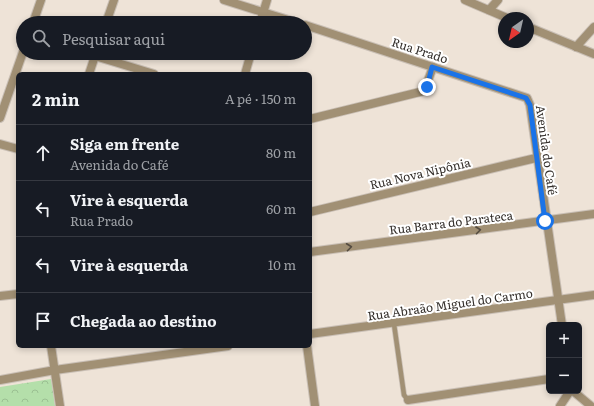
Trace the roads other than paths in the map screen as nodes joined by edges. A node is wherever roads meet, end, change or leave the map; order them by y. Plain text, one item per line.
1 (41, 0) edge
2 (224, 0) edge
3 (267, 0) edge
4 (465, 0) edge
5 (498, 0) edge
6 (111, 1) edge
7 (489, 10) junction
8 (264, 12) junction
9 (498, 14) edge
10 (35, 16) edge
11 (108, 16) edge
12 (263, 16) edge
13 (276, 16) edge
14 (312, 27) edge
15 (594, 27) edge
16 (534, 30) edge
17 (576, 47) junction
18 (594, 54) edge
19 (20, 60) edge
20 (94, 60) edge
21 (113, 60) edge
22 (249, 60) edge
23 (432, 67) junction
24 (16, 72) edge
25 (16, 72) edge
26 (90, 72) edge
27 (148, 72) edge
28 (246, 72) edge
29 (526, 98) joint
30 (0, 118) edge
31 (312, 119) edge
32 (0, 144) edge
33 (16, 148) edge
34 (536, 158) junction
35 (312, 212) edge
36 (594, 214) edge
37 (545, 221) junction
38 (312, 252) edge
39 (16, 294) edge
40 (594, 295) edge
41 (0, 296) edge
42 (558, 300) junction
43 (562, 322) edge
44 (394, 324) junction
45 (312, 334) edge
46 (51, 348) edge
47 (214, 348) edge
48 (307, 348) edge
49 (55, 370) junction
50 (546, 379) edge
51 (0, 380) edge
52 (570, 394) edge
53 (576, 394) edge
54 (408, 400) joint
55 (60, 406) edge
56 (315, 406) edge
57 (560, 406) edge
58 (591, 406) edge

1 - 10 street
2 - 8 street
3 - 8 street
4 - 7 street
5 - 7 street
6 - 11 street
7 - 9 street
8 - 12 street
8 - 13 street
14 - 23 street, Rua Prado
15 - 17 street
16 - 17 street
17 - 18 street
19 - 24 street
20 - 26 street
21 - 27 street
22 - 28 street
23 - 29 street, Rua Prado
23 - 31 street
25 - 30 street
29 - 34 street, Avenida do Café
32 - 33 street
34 - 35 street, Rua Nova Nipônia
34 - 37 street, Avenida do Café
36 - 37 street, Rua Barra do Parateca
38 -> 37 street, Rua Barra do Parateca
37 - 42 street, Avenida do Café
39 - 41 street
40 - 42 street, Rua Abraão Miguel do Carmo
42 - 43 street, Avenida do Café
42 - 44 street, Rua Abraão Miguel do Carmo
44 - 45 street, Rua Abraão Miguel do Carmo
44 - 54 lane
46 - 49 street
47 - 49 street
48 - 56 street
49 - 51 street
49 - 55 street
50 - 54 street
52 - 57 street
53 - 58 street

